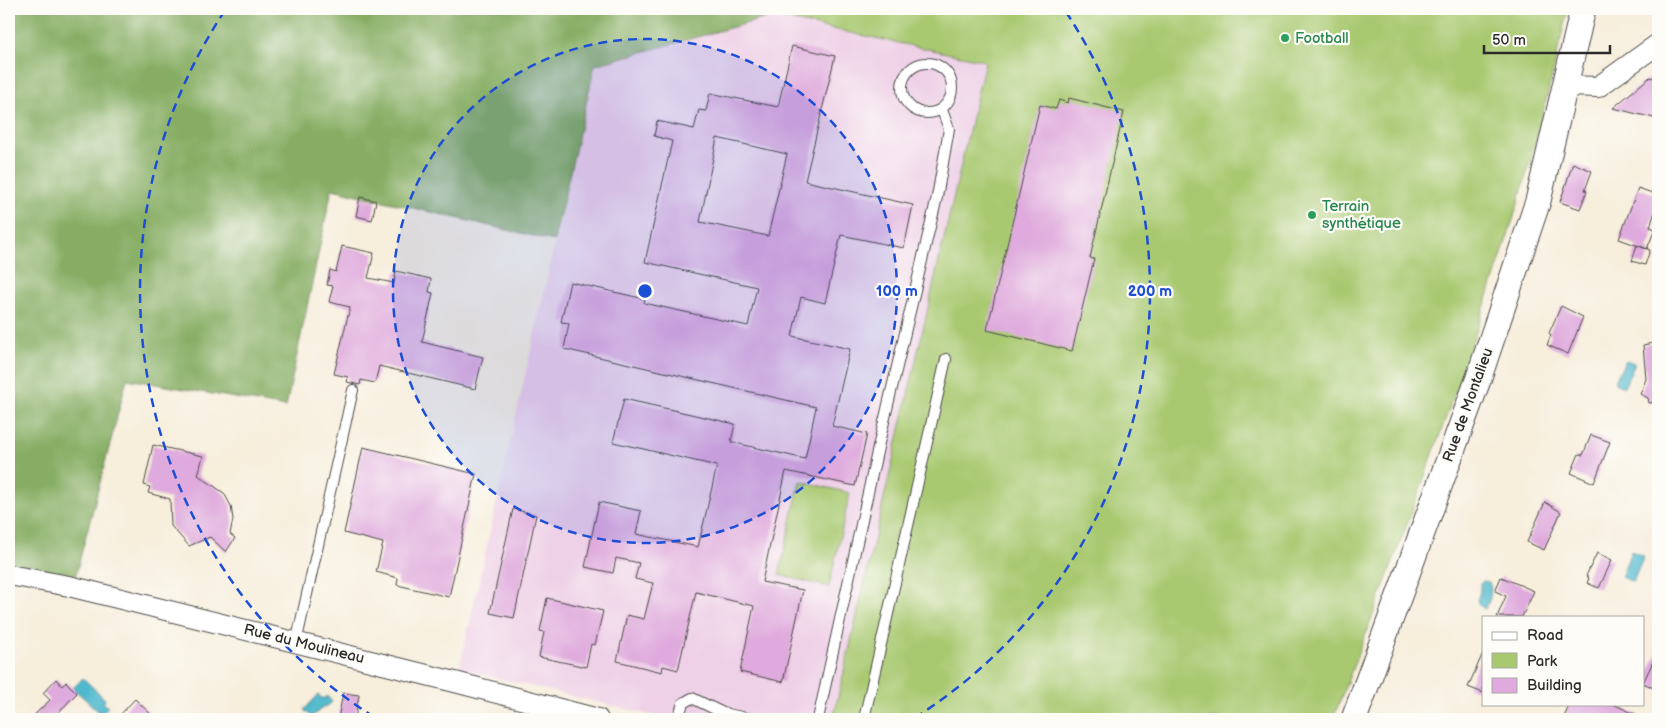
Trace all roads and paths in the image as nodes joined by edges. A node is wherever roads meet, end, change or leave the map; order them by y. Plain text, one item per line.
1 (1583, 9) edge
2 (1658, 44) edge
3 (1566, 86) junction
4 (942, 110) junction
5 (946, 359) dead end
6 (353, 390) dead end
7 (9, 575) edge
8 (296, 643) junction
9 (598, 719) edge
10 (678, 719) edge
11 (751, 719) edge
12 (818, 719) edge
13 (864, 719) edge
14 (1354, 719) edge

1 - 3 street, Rue de Montalieu
2 - 3 street
3 - 14 street, Rue de Montalieu
4 - 4 lane
4 - 12 lane
5 - 13 lane
6 - 8 lane
7 - 8 street, Rue du Moulineau
8 - 9 street, Rue du Moulineau
10 - 11 lane

